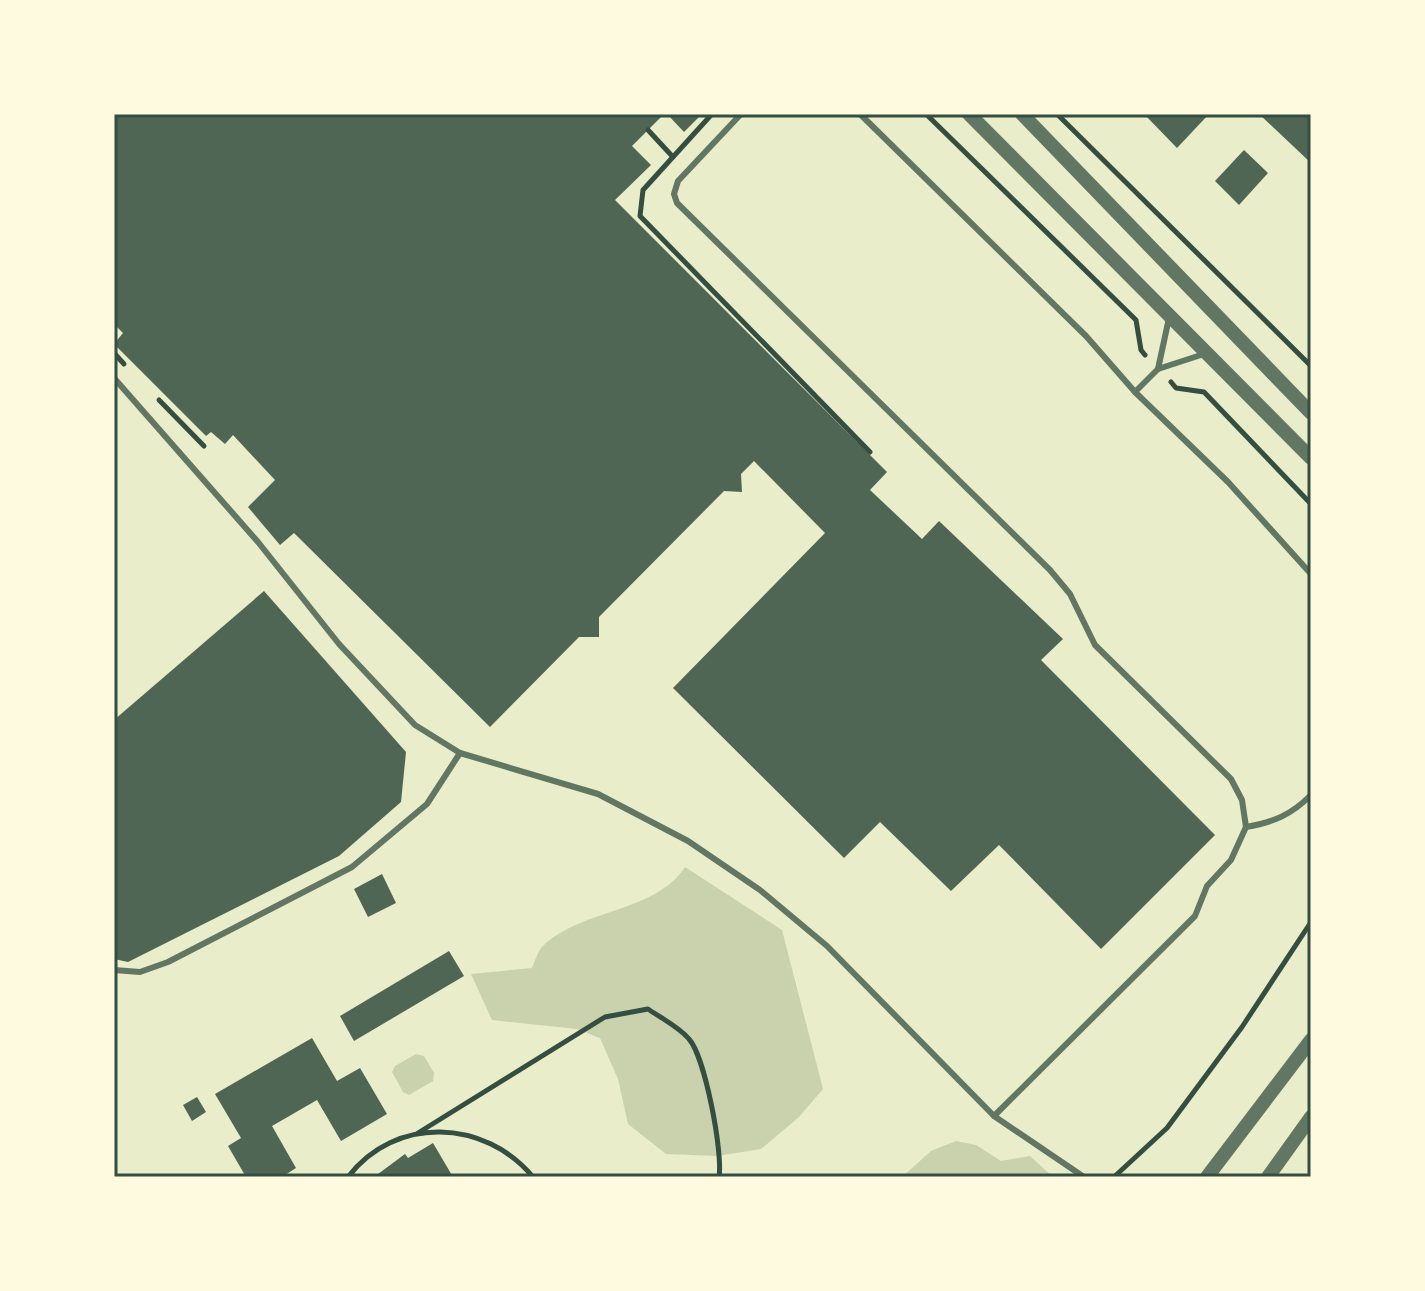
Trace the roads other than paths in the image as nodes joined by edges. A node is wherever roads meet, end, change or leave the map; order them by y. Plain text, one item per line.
1 (741, 114) edge
2 (860, 114) edge
3 (969, 114) edge
4 (1022, 114) edge
5 (1170, 315) junction
6 (1208, 353) junction
7 (1158, 369) junction
8 (114, 378) edge
9 (1135, 392) junction
10 (1311, 413) edge
11 (1311, 458) edge
12 (1311, 574) edge
13 (460, 753) junction
14 (1311, 795) edge
15 (1246, 827) junction
16 (114, 970) edge
17 (1311, 1040) edge
18 (994, 1116) junction
19 (1311, 1117) edge
20 (1084, 1177) edge
21 (1207, 1177) edge
22 (1268, 1177) edge

1 - 15 lane
2 - 9 lane
3 - 5 street
4 - 10 street
5 - 6 street
5 - 7 lane
6 - 7 lane
6 - 11 street
7 - 9 lane
8 - 13 lane
9 - 12 lane
13 - 16 lane
13 - 18 lane
14 - 15 lane
15 - 18 lane
17 - 21 street
18 - 20 lane
19 - 22 street

